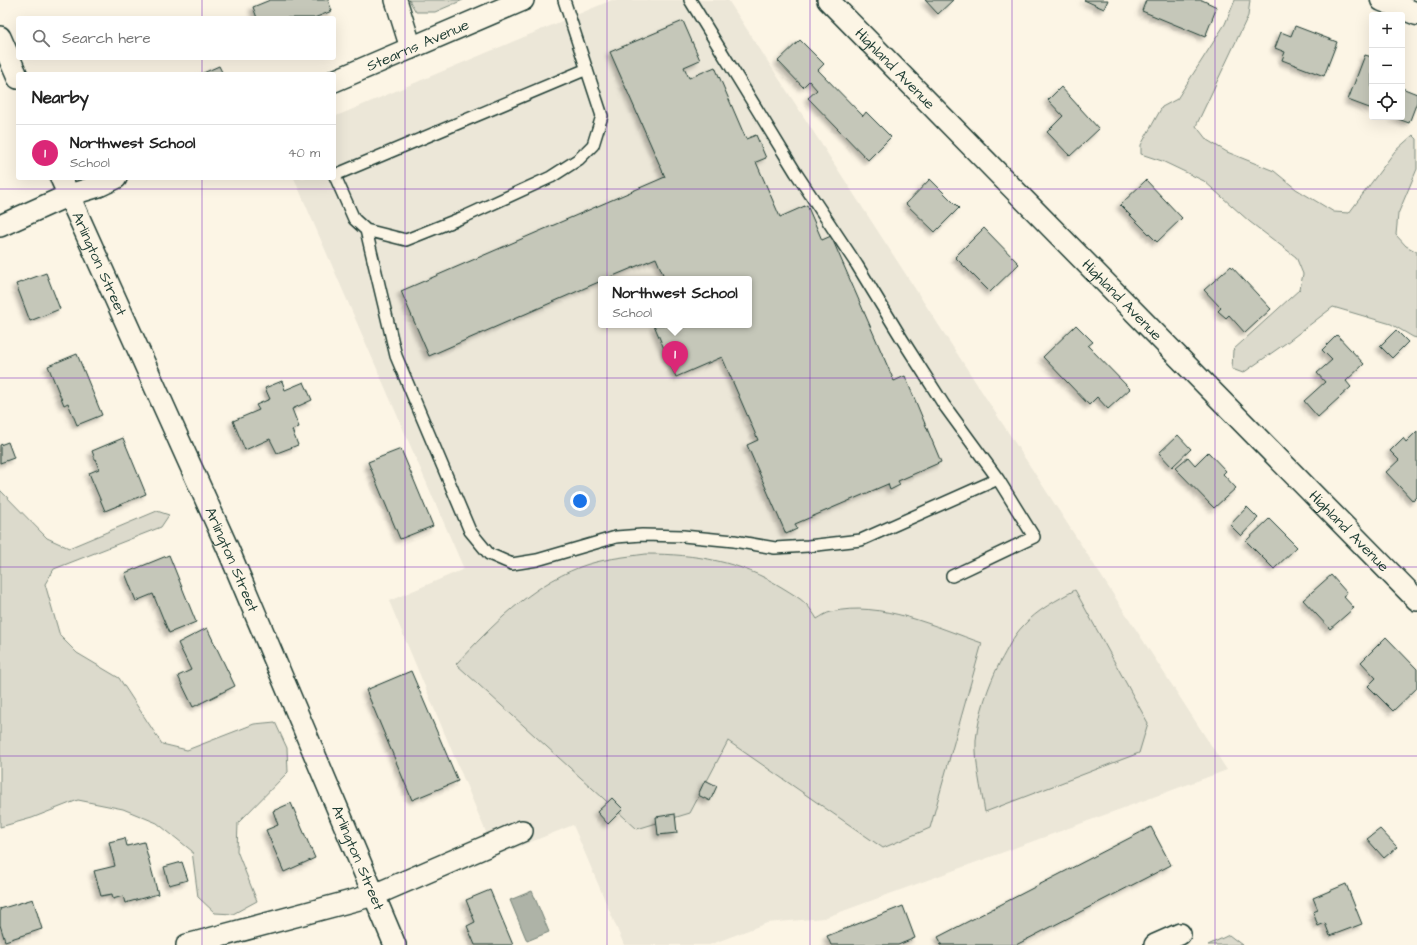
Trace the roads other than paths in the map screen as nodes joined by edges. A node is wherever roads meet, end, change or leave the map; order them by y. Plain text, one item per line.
1 (396, 0) edge
2 (523, 0) edge
3 (564, 0) edge
4 (690, 0) edge
5 (828, 0) edge
6 (1382, 0) edge
7 (1417, 14) edge
8 (0, 37) edge
9 (411, 48) junction
10 (586, 69) junction
11 (16, 73) edge
12 (336, 80) edge
13 (336, 173) edge
14 (336, 178) edge
15 (112, 180) edge
16 (65, 187) edge
17 (0, 226) edge
18 (366, 230) junction
19 (998, 479) junction
20 (952, 576) dead end
21 (1417, 600) edge
22 (522, 831) dead end
23 (374, 894) junction
24 (1180, 934) dead end
25 (187, 945) edge
26 (395, 945) edge
27 (1155, 945) edge

1 - 9 street
2 - 9 street, Stearns Avenue
3 - 10 lane
4 - 19 lane
5 - 21 street, Highland Avenue
6 - 7 street
8 - 11 street
9 - 12 street, Stearns Avenue
10 - 13 lane
10 - 18 lane
14 - 18 lane
15 - 16 street
16 - 17 street
16 - 23 street, Arlington Street
18 - 19 lane
19 - 20 lane
22 - 23 street
23 - 25 street
23 - 26 street, Arlington Street
24 - 27 street

